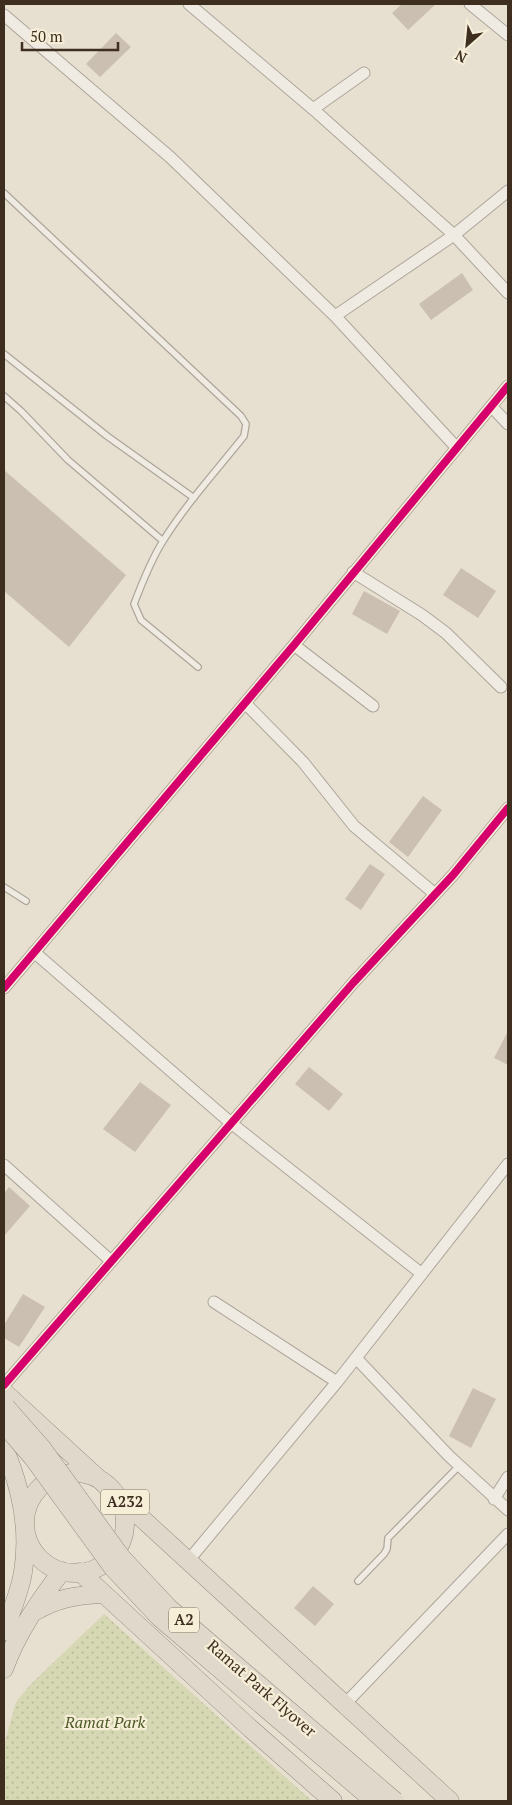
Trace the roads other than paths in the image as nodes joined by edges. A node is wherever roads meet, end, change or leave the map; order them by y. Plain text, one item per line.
1 (189, 4) edge
2 (470, 4) edge
3 (4, 14) edge
4 (508, 35) edge
5 (364, 73) dead end
6 (313, 109) junction
7 (508, 191) edge
8 (4, 193) edge
9 (454, 235) junction
10 (508, 293) edge
11 (335, 316) junction
12 (4, 354) edge
13 (508, 386) edge
14 (4, 396) edge
15 (490, 406) junction
16 (508, 424) edge
17 (456, 447) junction
18 (194, 498) junction
19 (163, 541) junction
20 (353, 572) junction
21 (294, 646) junction
22 (198, 668) dead end
23 (501, 687) dead end
24 (245, 703) junction
25 (373, 706) dead end
26 (508, 808) edge
27 (4, 887) edge
28 (435, 894) junction
29 (26, 901) dead end
30 (34, 952) junction
31 (4, 988) edge
32 (231, 1123) junction
33 (4, 1164) edge
34 (508, 1164) edge
35 (111, 1261) junction
36 (422, 1274) junction
37 (214, 1302) dead end
38 (356, 1358) junction
39 (337, 1382) junction
40 (4, 1384) edge
41 (4, 1407) edge
42 (4, 1448) edge
43 (459, 1466) junction
44 (508, 1477) edge
45 (110, 1488) junction
46 (494, 1499) junction
47 (508, 1510) edge
48 (508, 1534) edge
49 (26, 1535) junction
50 (188, 1561) junction
51 (62, 1571) junction
52 (80, 1572) junction
53 (358, 1582) dead end
54 (104, 1594) junction
55 (33, 1612) junction
56 (4, 1631) edge
57 (4, 1669) edge
58 (345, 1704) junction
59 (333, 1801) edge
60 (374, 1801) edge
61 (395, 1801) edge
62 (450, 1801) edge

1 - 6 street
2 - 4 street
3 - 11 street
5 - 6 street
6 - 9 street
7 - 9 street
8 - 18 lane
9 - 10 street
9 - 11 street
11 - 17 street
12 - 18 lane
13 - 15 street
14 - 19 lane
15 - 16 street
15 - 17 street
17 - 20 street
18 - 19 lane
19 - 22 lane
20 - 21 street
20 - 23 street
21 - 24 street
21 - 25 street
24 - 28 street
24 - 30 street
26 - 28 street
27 - 29 lane
28 - 32 street
30 - 31 street
30 - 32 street
32 - 35 street
32 - 36 street
33 - 35 street
34 - 36 street
35 - 40 street
36 - 38 street
37 - 39 street
38 - 39 street
38 - 43 street
39 - 50 street
41 - 45 highway, A232
41 - 60 highway, Ramat Park Flyover / A2, bridge
41 - 61 highway, Ramat Park Flyover / A2, bridge
42 - 49 highway
43 - 46 street
43 - 53 lane
44 - 46 street
45 - 49 highway
45 - 50 highway, A232
45 - 52 highway
46 - 47 street
48 - 58 street
49 - 51 highway
49 - 56 highway
50 - 58 highway, A232
51 - 52 highway
51 - 55 highway
52 - 54 highway
54 - 55 highway
54 - 59 highway
55 - 57 highway
58 - 62 highway

